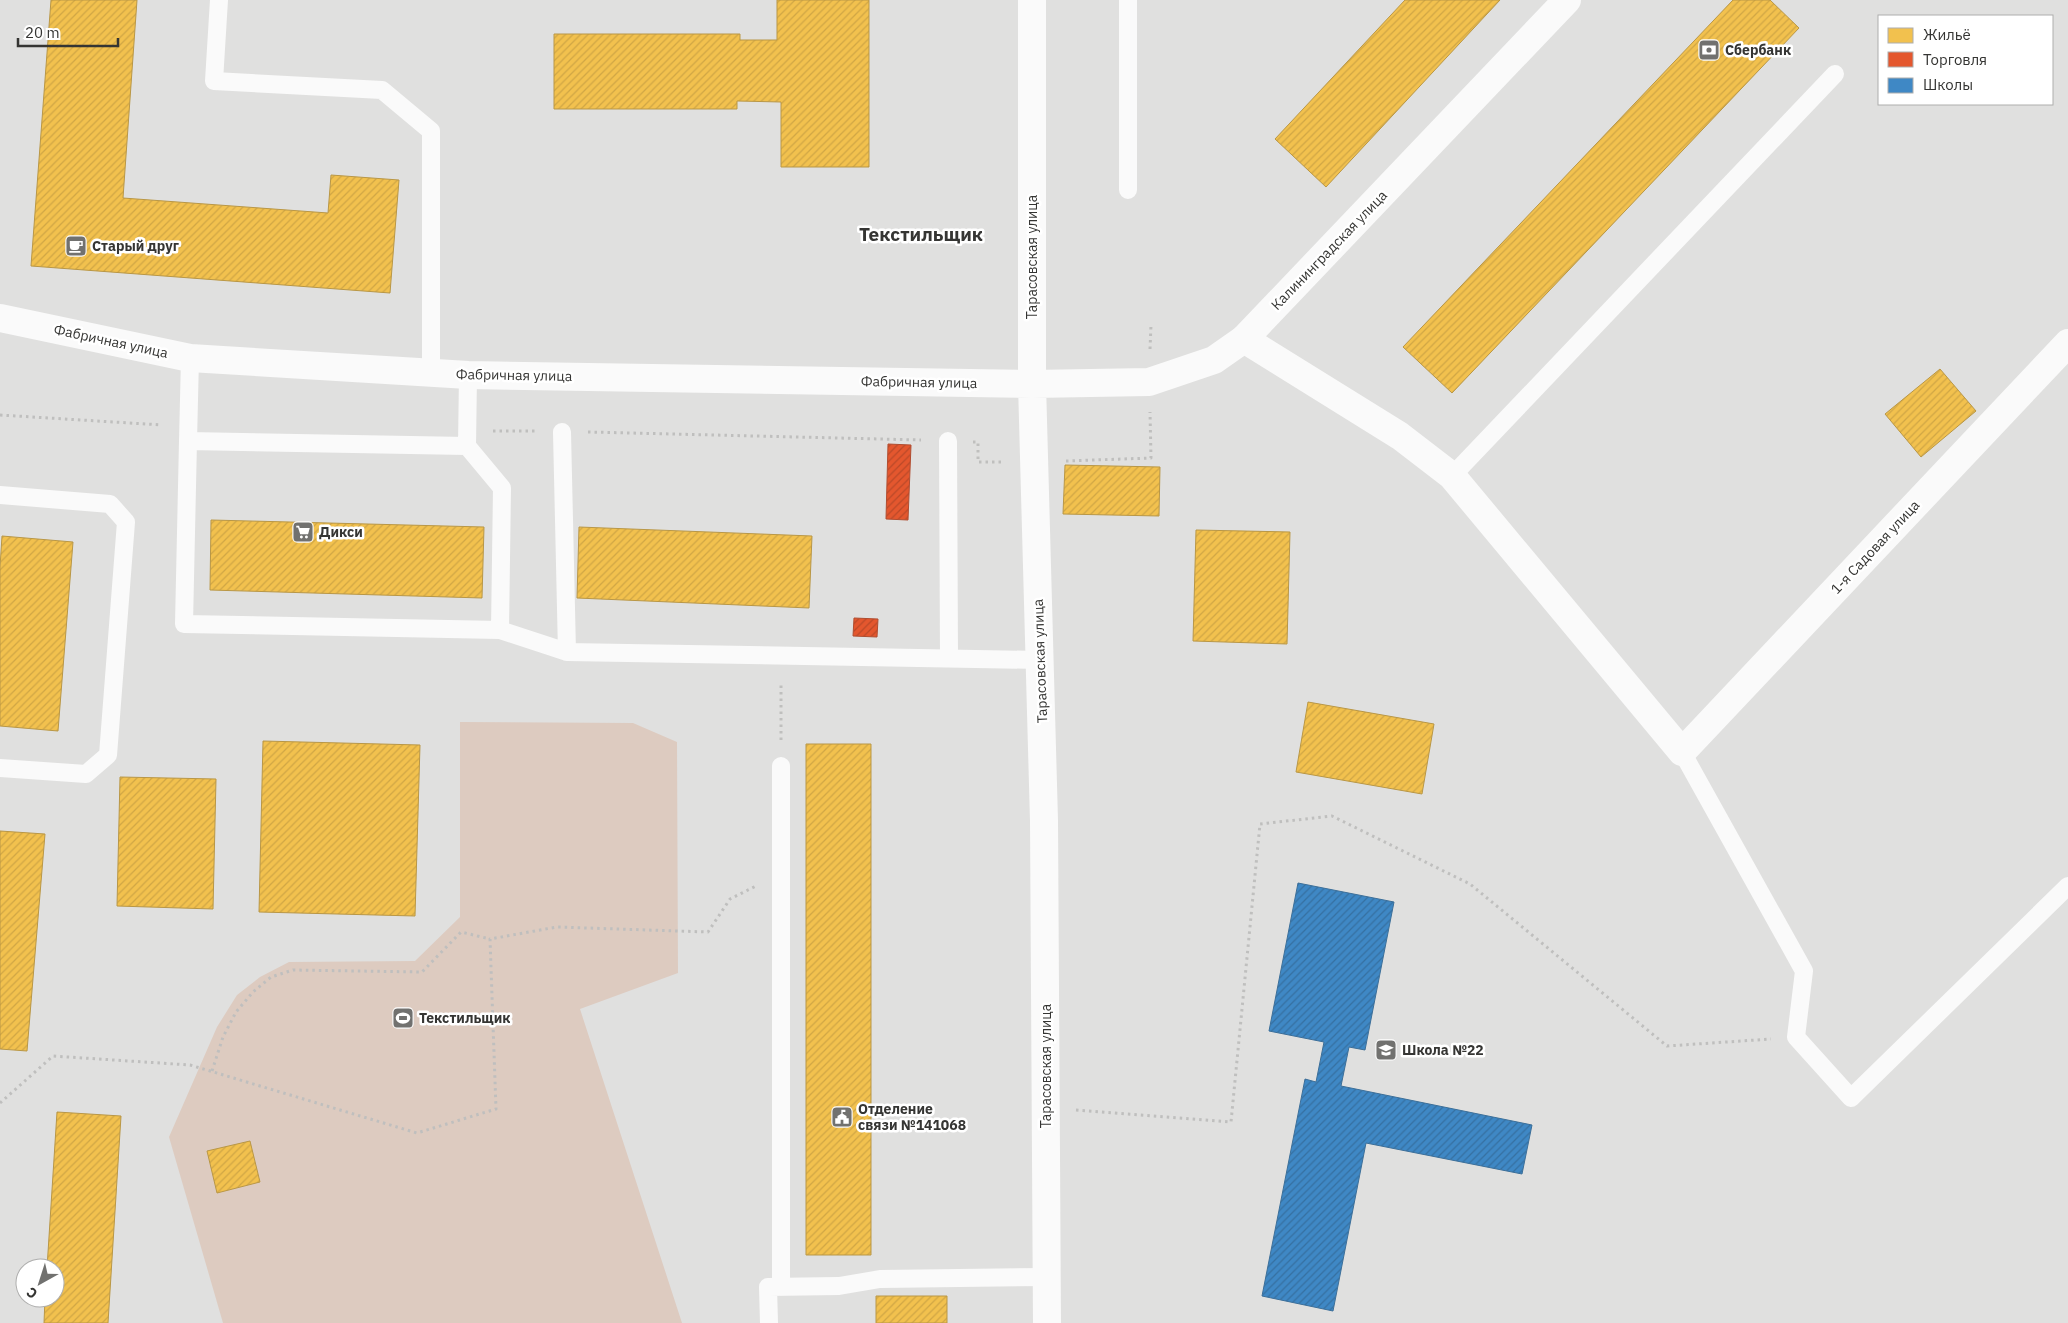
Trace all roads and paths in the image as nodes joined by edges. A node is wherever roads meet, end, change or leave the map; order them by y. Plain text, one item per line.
1 (218, 0) edge
2 (1032, 0) edge
3 (1128, 0) edge
4 (1567, 0) edge
5 (1835, 74) dead end
6 (1128, 190) dead end
7 (0, 318) edge
8 (1244, 339) junction
9 (2068, 343) edge
10 (190, 358) junction
11 (431, 373) junction
12 (468, 375) junction
13 (1032, 384) junction
14 (562, 432) dead end
15 (188, 441) junction
16 (948, 441) dead end
17 (467, 446) junction
18 (1452, 476) junction
19 (0, 495) edge
20 (500, 630) junction
21 (567, 652) junction
22 (782, 656) junction
23 (949, 658) junction
24 (1040, 660) junction
25 (1682, 752) junction
26 (781, 766) joint
27 (0, 768) edge
28 (781, 874) junction
29 (2068, 886) edge
30 (490, 939) junction
31 (1796, 1037) junction
32 (212, 1071) junction
33 (0, 1103) edge
34 (1046, 1107) junction
35 (1047, 1277) junction
36 (781, 1287) junction
37 (769, 1323) edge
38 (1047, 1323) edge

1 - 11 lane
2 - 13 street, Тарасовская улица
3 - 6 lane
4 - 8 street, Калининградская улица
5 - 18 lane
7 - 10 street, Фабричная улица
8 - 13 street, Калининградская улица
8 - 18 street
9 - 25 street, 1-я Садовая улица
10 - 11 street, Фабричная улица
10 - 15 lane
11 - 12 street, Фабричная улица
12 - 13 street, Фабричная улица
12 - 17 lane
13 - 24 street, Тарасовская улица
14 - 21 lane
15 - 17 lane
15 - 20 lane
16 - 23 lane
17 - 20 lane
18 - 25 street
19 - 27 lane
20 - 21 lane
21 - 22 lane
22 - 23 lane
22 - 26 path
23 - 24 lane
24 - 34 street, Тарасовская улица
25 - 31 lane
26 - 28 lane
28 - 30 path
28 - 36 lane
29 - 31 lane
30 - 32 path
30 - 32 path
31 - 34 path
32 - 33 path
34 - 35 street, Тарасовская улица
35 - 36 lane
35 - 38 street, Тарасовская улица
36 - 37 lane

